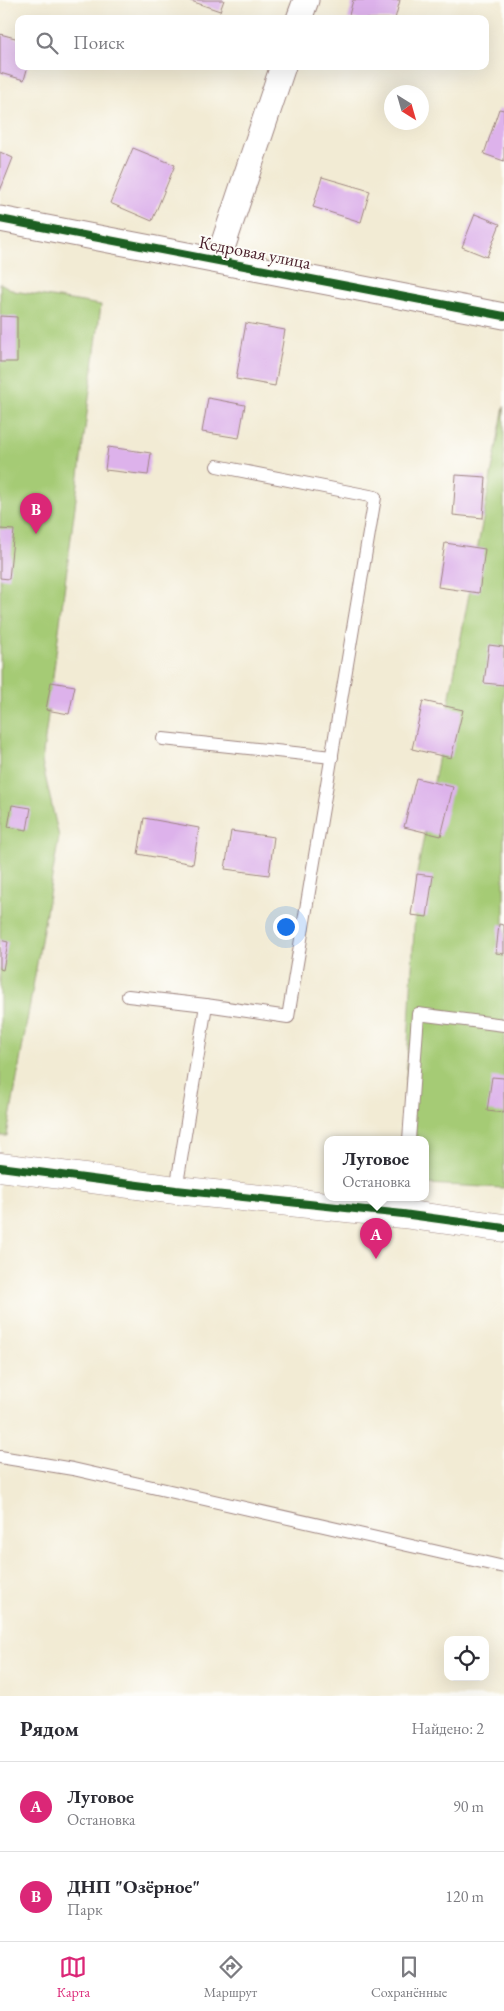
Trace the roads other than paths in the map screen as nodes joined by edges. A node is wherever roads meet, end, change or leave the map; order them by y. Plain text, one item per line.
1 (306, 0) edge
2 (300, 15) edge
3 (282, 70) edge
4 (0, 219) edge
5 (218, 260) junction
6 (504, 316) edge
7 (217, 466) dead end
8 (163, 739) dead end
9 (332, 757) junction
10 (128, 996) dead end
11 (206, 1005) junction
12 (504, 1025) edge
13 (409, 1136) edge
14 (0, 1168) edge
15 (176, 1190) junction
16 (324, 1200) edge
17 (333, 1201) edge
18 (404, 1206) edge
19 (504, 1228) edge
20 (0, 1457) edge
21 (504, 1567) edge

1 - 2 street
3 - 5 street
4 - 5 street, Кедровая улица
5 - 6 street, Кедровая улица
7 - 9 lane
8 - 9 lane
9 - 11 lane
10 - 11 lane
11 - 15 lane
12 - 13 lane
14 - 15 street
15 - 16 street
17 - 18 street
18 - 19 street
20 - 21 lane

